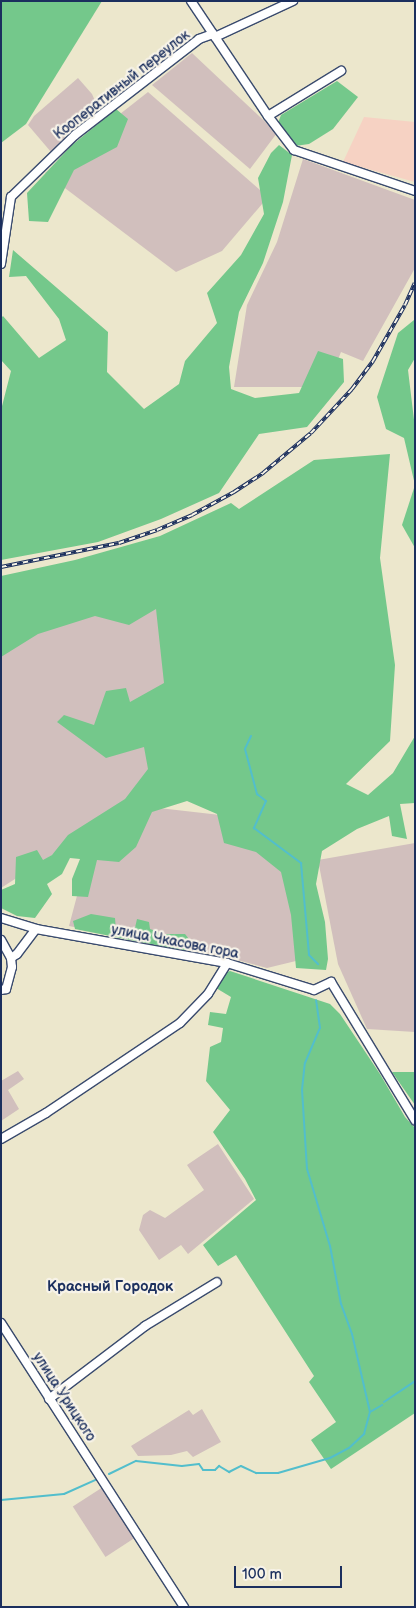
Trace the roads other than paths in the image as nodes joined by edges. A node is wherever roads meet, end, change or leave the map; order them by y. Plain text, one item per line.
1 (191, 1) edge
2 (293, 1) edge
3 (214, 36) junction
4 (340, 72) dead end
5 (268, 116) junction
6 (415, 191) edge
7 (1, 264) edge
8 (1, 918) edge
9 (36, 929) junction
10 (1, 940) edge
11 (11, 958) junction
12 (226, 963) junction
13 (1, 990) edge
14 (415, 1120) edge
15 (1, 1139) edge
16 (217, 1282) dead end
17 (1, 1323) edge
18 (49, 1399) junction
19 (184, 1607) edge

1 - 3 street
2 - 3 street, Кооперативный переулок
3 - 5 street
3 - 7 street, Кооперативный переулок
4 - 5 street
5 - 6 street
8 - 9 street, улица Чкасова гора
9 - 11 street
9 - 12 street, улица Чкасова гора
10 - 11 street
11 - 13 street
12 - 14 street, улица Чкасова гора
12 - 15 street
16 - 18 street
17 - 18 street, улица Урицкого
18 - 19 street, улица Урицкого

